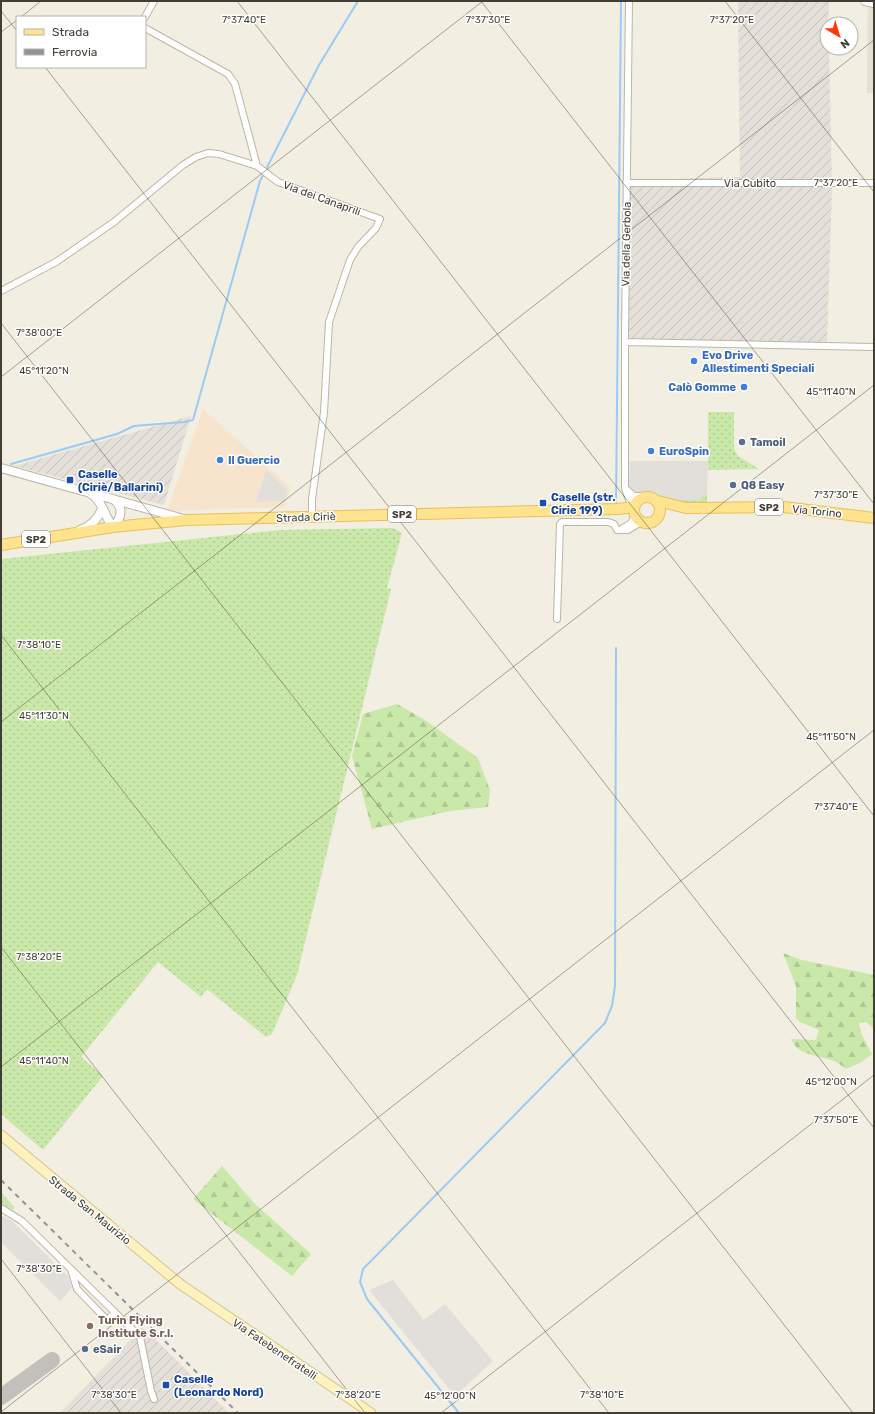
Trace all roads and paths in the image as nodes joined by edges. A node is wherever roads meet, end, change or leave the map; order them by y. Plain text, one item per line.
1 (154, 1) edge
2 (629, 1) edge
3 (865, 1) edge
4 (874, 3) edge
5 (146, 16) edge
6 (146, 29) edge
7 (258, 166) junction
8 (626, 183) junction
9 (874, 183) edge
10 (1, 291) edge
11 (625, 342) junction
12 (874, 347) edge
13 (2, 468) edge
14 (76, 488) junction
15 (625, 488) junction
16 (646, 496) junction
17 (111, 498) junction
18 (658, 501) junction
19 (686, 508) junction
20 (102, 509) junction
21 (636, 512) junction
22 (851, 514) junction
23 (312, 517) junction
24 (658, 518) junction
25 (874, 518) edge
26 (186, 520) junction
27 (874, 522) edge
28 (113, 527) junction
29 (70, 534) junction
30 (1, 545) edge
31 (557, 619) dead end
32 (1, 1135) edge
33 (1, 1208) edge
34 (70, 1268) junction
35 (180, 1284) joint
36 (115, 1312) junction
37 (154, 1399) dead end
38 (371, 1413) edge

1 - 5 street
2 - 8 street, Via della Gerbola
3 - 4 street
6 - 7 street
7 - 10 street, Via dei Canaprili
7 - 23 street, Via dei Canaprili
8 - 9 street, Via Cubito
8 - 11 street, Via della Gerbola
11 - 12 street
11 - 15 street, Via della Gerbola
13 - 14 street, Strada Ciriè
14 - 17 street, Strada Ciriè
14 - 20 street
15 - 16 street
15 - 21 street
16 - 18 main road
16 - 21 main road
17 - 26 street, Strada Ciriè
17 - 28 street
18 - 19 main road, Via Torino / SP2
18 - 24 main road
19 - 22 main road, Via Torino / SP2
19 - 24 main road, Via Torino / SP2
20 - 28 street
20 - 29 street
21 - 23 main road, Strada Ciriè / SP2
21 - 24 main road
21 - 31 street
22 - 25 main road, Via Torino
22 - 27 main road, Via Torino
23 - 26 main road, Strada Ciriè / SP2
26 - 28 main road, SP2
28 - 29 main road, SP2
29 - 30 main road, SP2
32 - 35 main road, Strada San Maurizio
33 - 34 street
34 - 36 street
34 - 36 street
35 - 38 main road, Via Fatebenefratelli
36 - 37 street

